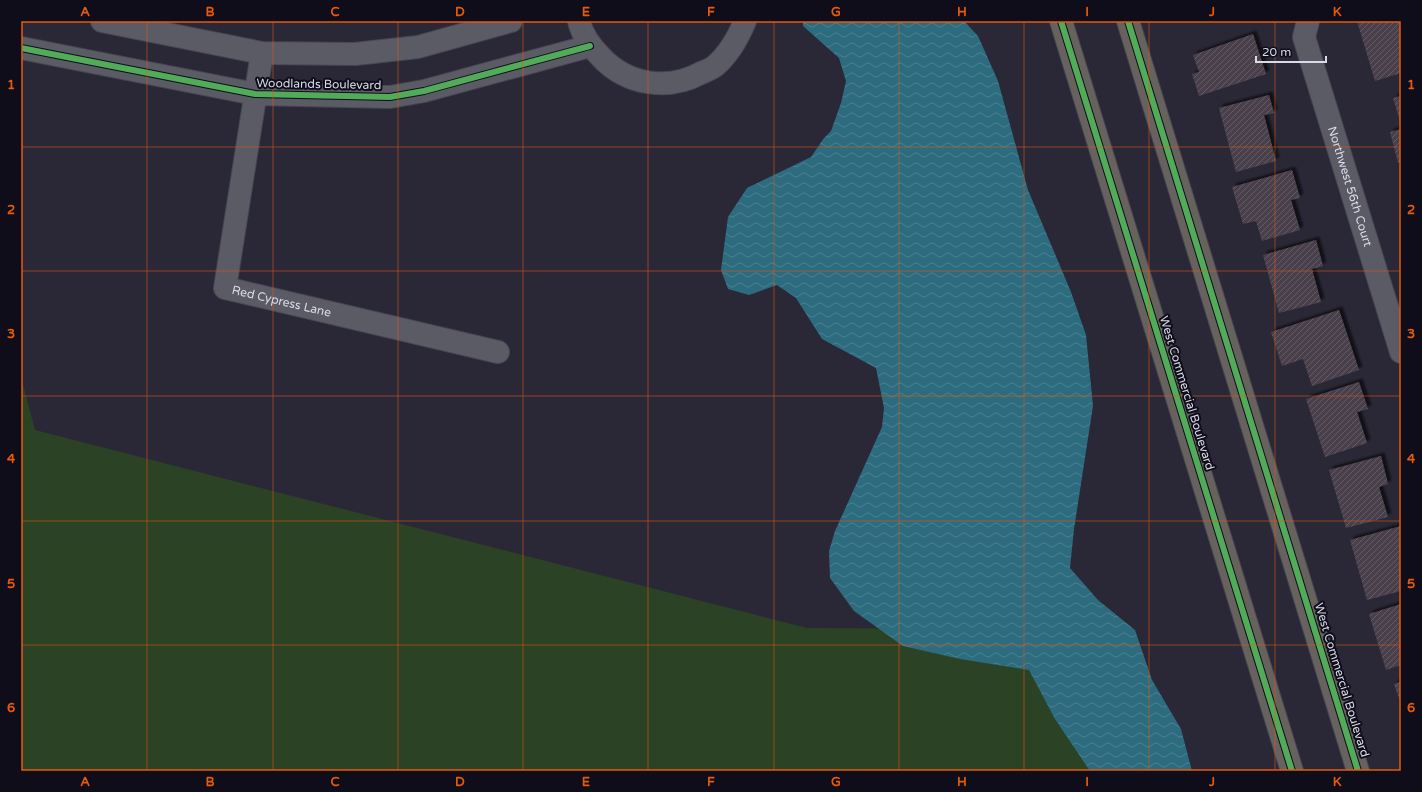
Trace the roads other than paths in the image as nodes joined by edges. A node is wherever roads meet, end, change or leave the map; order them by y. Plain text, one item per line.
1 (102, 21) edge
2 (511, 21) edge
3 (579, 21) edge
4 (745, 21) edge
5 (1061, 21) edge
6 (1128, 21) edge
7 (1308, 21) edge
8 (590, 46) junction
9 (21, 48) edge
10 (262, 53) junction
11 (255, 94) junction
12 (498, 352) dead end
13 (1401, 352) edge
14 (1292, 771) edge
15 (1358, 771) edge

1 - 10 street
2 - 10 street
3 - 8 street
4 - 8 street
5 - 14 highway, West Commercial Boulevard
6 - 15 highway, West Commercial Boulevard
7 - 13 street, Northwest 56th Court
8 - 11 street, Woodlands Boulevard
9 - 11 street, Woodlands Boulevard
10 - 11 street, Red Cypress Lane
11 - 12 street, Red Cypress Lane

